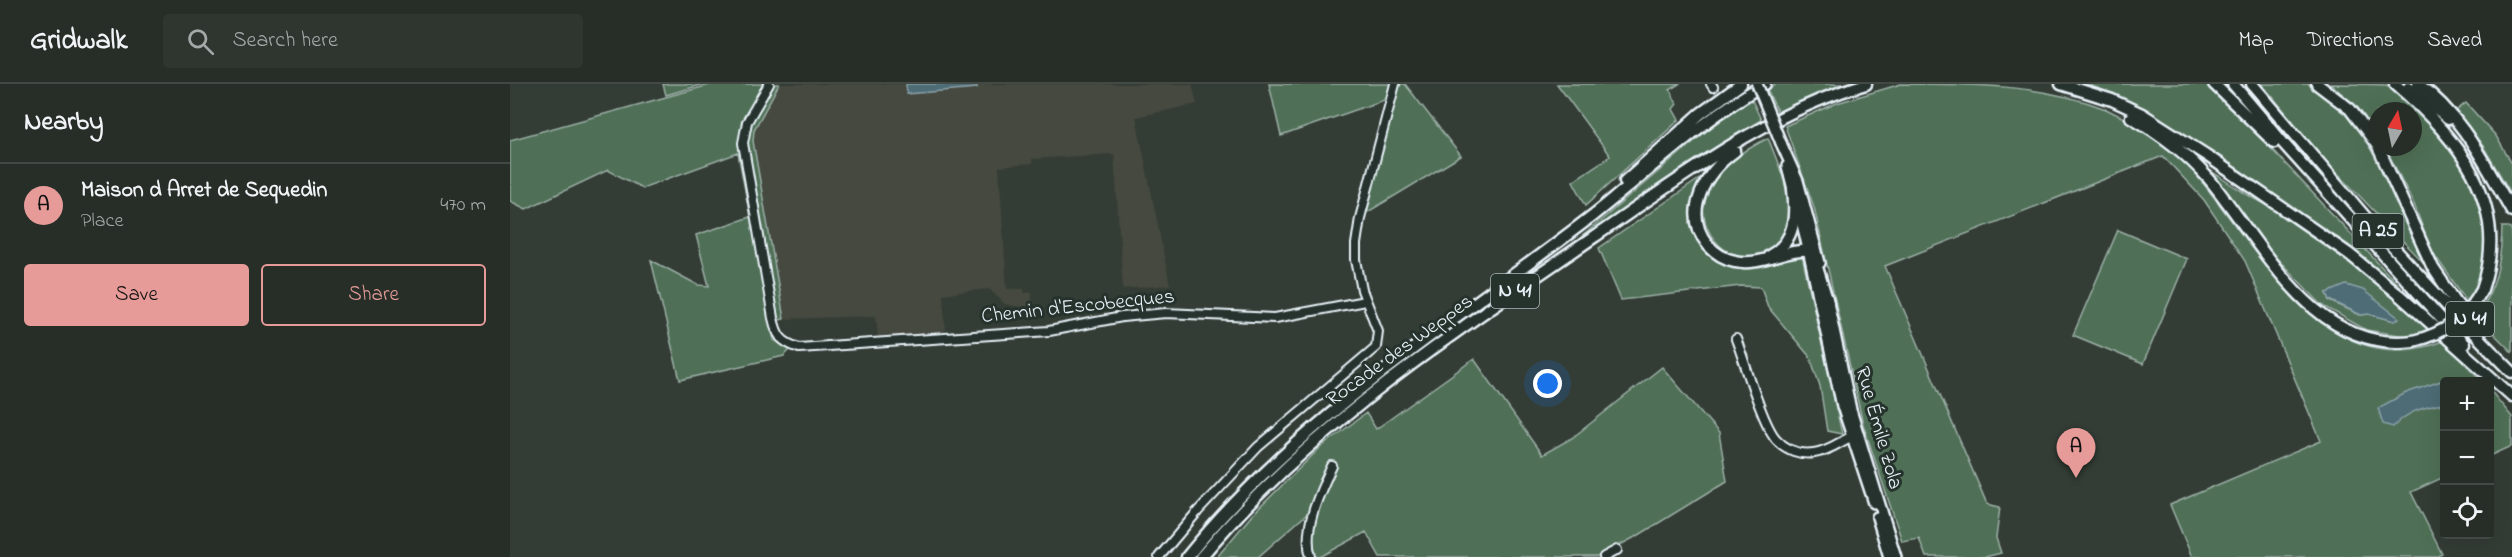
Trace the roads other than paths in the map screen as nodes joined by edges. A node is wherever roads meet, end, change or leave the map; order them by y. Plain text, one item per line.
1 (769, 84) edge
2 (1395, 84) edge
3 (1741, 84) edge
4 (1757, 84) edge
5 (1766, 84) edge
6 (1866, 84) edge
7 (2214, 84) edge
8 (2234, 84) edge
9 (2252, 84) edge
10 (2317, 84) edge
11 (2396, 84) edge
12 (2404, 84) edge
13 (2418, 84) edge
14 (2063, 85) edge
15 (1781, 119) junction
16 (2368, 133) edge
17 (2468, 138) junction
18 (1781, 143) junction
19 (2383, 156) edge
20 (1793, 189) junction
21 (2512, 211) edge
22 (1548, 249) junction
23 (1808, 250) junction
24 (2385, 258) junction
25 (1758, 261) junction
26 (1365, 301) junction
27 (1826, 307) junction
28 (1736, 339) dead end
29 (2512, 366) edge
30 (2512, 372) edge
31 (2512, 395) edge
32 (1854, 435) junction
33 (1332, 466) dead end
34 (1617, 550) dead end
35 (1159, 557) edge
36 (1187, 557) edge
37 (1201, 557) edge
38 (1311, 557) edge
39 (1604, 557) edge
40 (1889, 557) edge
41 (1896, 557) edge

1 - 26 street, Chemin d'Escobecques
2 - 26 street
3 - 22 highway
4 - 18 main road, bridge
5 - 22 highway, N 41
6 - 15 highway, N 41
7 - 24 highway
8 - 24 highway, A 25
9 - 30 highway, A 25
10 - 16 highway, N 41
11 - 14 highway, bridge
12 - 17 highway
13 - 17 highway
14 - 31 highway
15 - 25 highway
15 - 37 highway, Rocade des Weppes / N 41
17 - 21 highway
18 - 20 main road
18 - 27 main road, Rue Émile Zola
19 - 29 highway, N 41
20 - 23 main road
20 - 25 highway
22 - 36 highway, Rocade des Weppes / N 41
23 - 25 highway
23 - 27 highway
24 - 31 highway, A 25
26 - 35 street
27 - 32 main road, Rue Émile Zola
28 - 32 street
32 - 40 main road
32 - 41 main road, Rue Émile Zola
33 - 38 street
34 - 39 street

